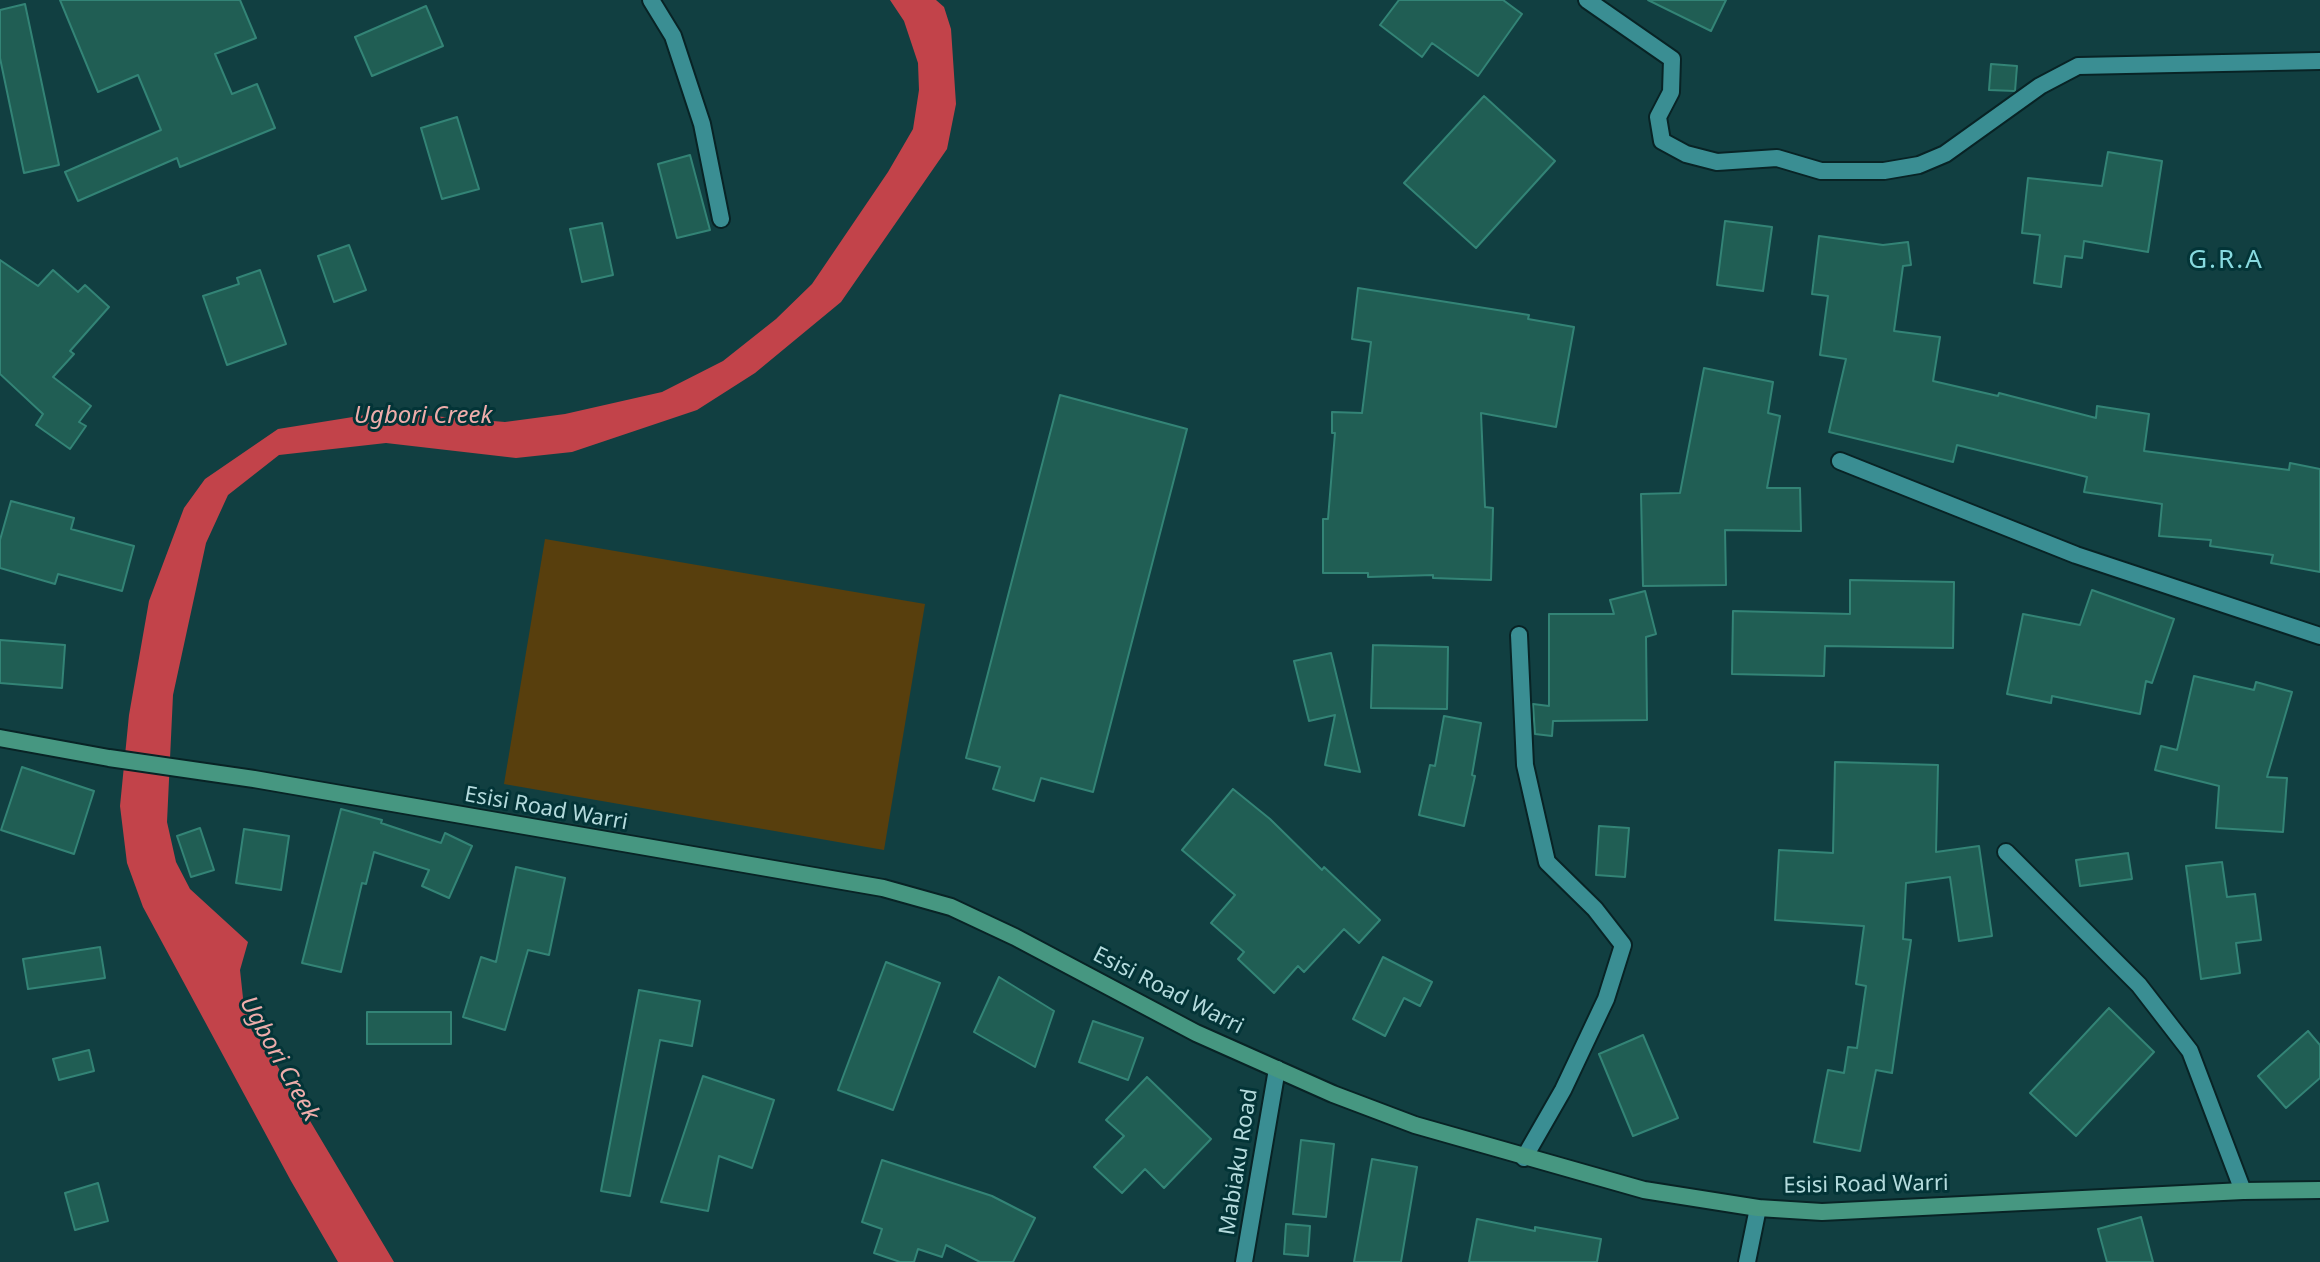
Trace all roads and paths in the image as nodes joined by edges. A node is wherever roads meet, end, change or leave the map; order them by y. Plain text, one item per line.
1 (651, 0) edge
2 (1587, 0) edge
3 (2320, 61) edge
4 (721, 219) dead end
5 (1840, 461) dead end
6 (1519, 635) dead end
7 (2320, 636) edge
8 (0, 738) edge
9 (2006, 852) dead end
10 (1277, 1069) junction
11 (1524, 1158) junction
12 (2320, 1190) edge
13 (2243, 1191) junction
14 (1758, 1208) junction
15 (1244, 1262) edge
16 (1747, 1262) edge

1 - 4 street
2 - 3 street
5 - 7 street
6 - 11 street
8 - 10 street, Esisi Road Warri
9 - 13 street
10 - 11 street, Esisi Road Warri
10 - 15 street, Mabiaku Road
11 - 14 street, Esisi Road Warri
12 - 13 street, Esisi Road Warri
13 - 14 street, Esisi Road Warri
14 - 16 street

